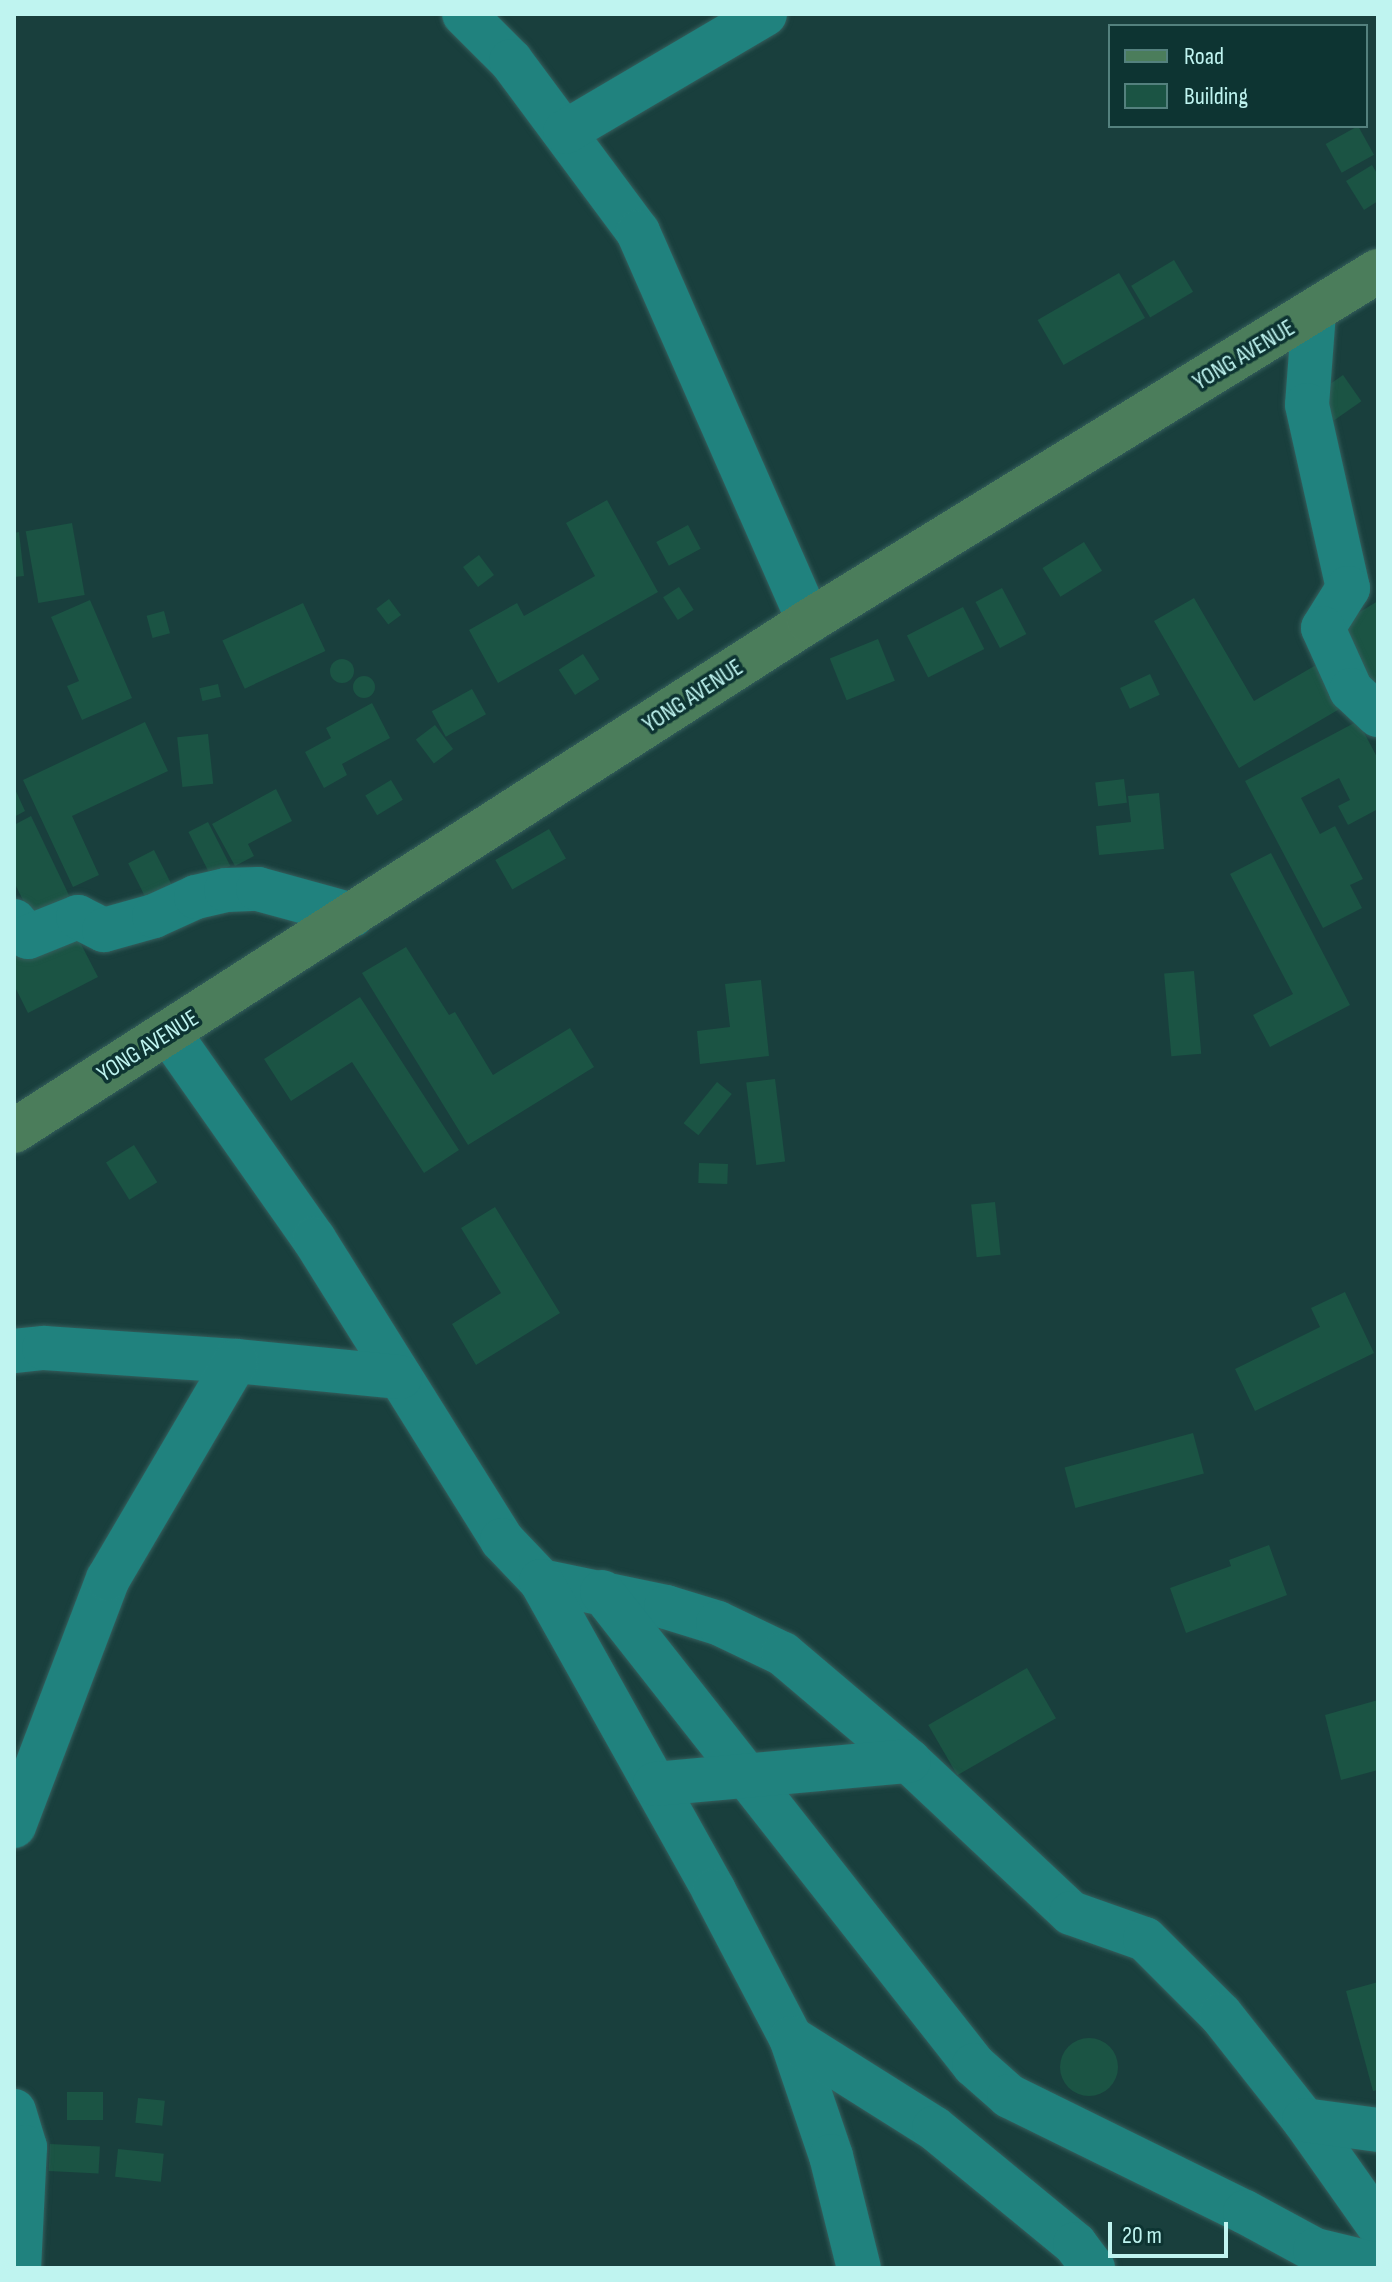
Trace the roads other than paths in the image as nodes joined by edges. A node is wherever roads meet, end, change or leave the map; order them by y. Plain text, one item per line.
1 (464, 14) edge
2 (765, 14) edge
3 (565, 132) junction
4 (1378, 271) edge
5 (1314, 312) junction
6 (809, 621) junction
7 (1378, 715) edge
8 (353, 915) junction
9 (14, 921) edge
10 (169, 1033) junction
11 (14, 1131) edge
12 (14, 1351) edge
13 (236, 1361) junction
14 (400, 1377) junction
15 (541, 1581) junction
16 (602, 1592) junction
17 (909, 1761) junction
18 (743, 1773) junction
19 (655, 1784) junction
20 (14, 1826) edge
21 (791, 2038) junction
22 (14, 2111) edge
23 (1304, 2120) junction
24 (1378, 2130) edge
25 (1378, 2225) edge
26 (1378, 2265) edge
27 (19, 2268) edge
28 (859, 2268) edge
29 (1093, 2268) edge

1 - 3 street
2 - 3 street
3 - 6 street
4 - 5 street, YONG AVENUE
5 - 6 street, YONG AVENUE
5 - 7 street
6 - 8 street, YONG AVENUE
8 - 9 street
8 - 10 street, YONG AVENUE
10 - 11 street, YONG AVENUE
10 - 14 street
12 - 13 street
13 - 14 street
13 - 20 street
14 - 15 street
15 - 16 street
15 - 19 street
16 - 17 street
16 - 18 street
17 - 18 street
17 - 23 street
18 - 19 street
18 - 26 street
19 - 21 street
21 - 28 street
21 - 29 street
22 - 27 street
23 - 24 street
23 - 25 street

